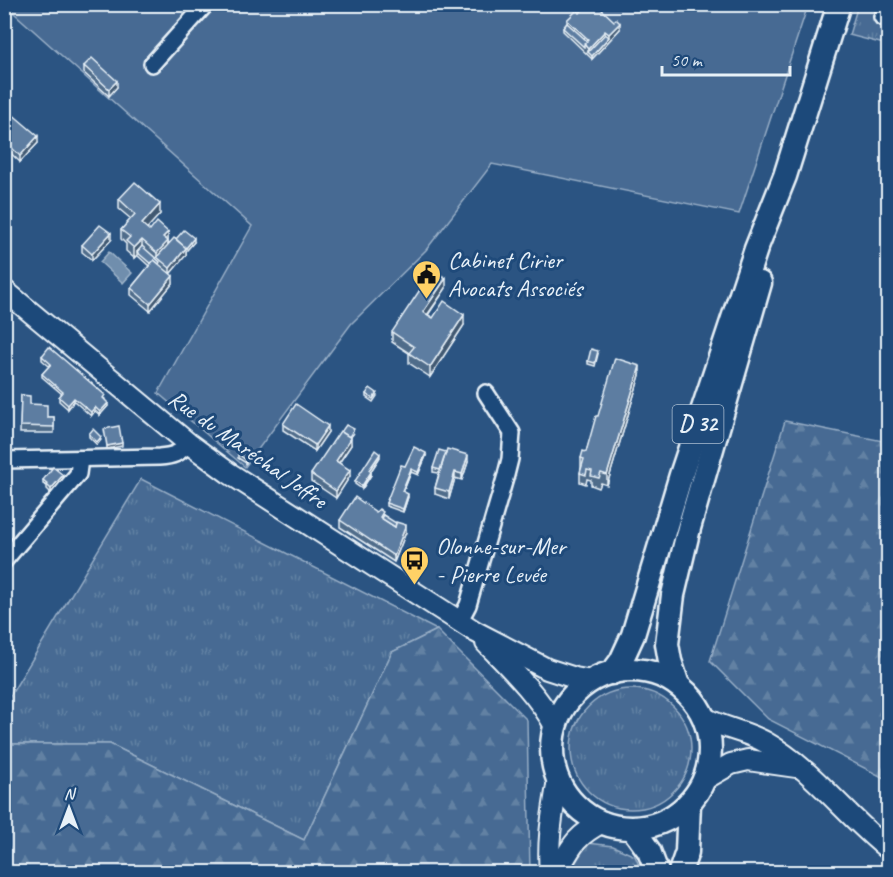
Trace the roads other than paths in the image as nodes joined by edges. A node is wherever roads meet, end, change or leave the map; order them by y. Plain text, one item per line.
1 (206, 4) edge
2 (838, 4) edge
3 (152, 63) dead end
4 (785, 176) junction
5 (4, 290) edge
6 (486, 393) dead end
7 (188, 443) junction
8 (4, 459) edge
9 (80, 459) junction
10 (4, 561) edge
11 (459, 622) junction
12 (476, 632) junction
13 (602, 677) junction
14 (678, 684) junction
15 (705, 718) junction
16 (555, 726) junction
17 (800, 767) junction
18 (558, 779) junction
19 (705, 779) junction
20 (688, 803) junction
21 (603, 822) junction
22 (633, 829) junction
23 (888, 849) edge
24 (550, 873) edge
25 (557, 873) edge
26 (657, 873) edge
27 (680, 873) edge

1 - 3 street
2 - 4 main road, D 32
4 - 13 main road, D 32
4 - 14 main road, D 32
5 - 7 street, Rue du Maréchal Joffre
6 - 11 street
7 - 9 street
7 - 11 street, Rue du Maréchal Joffre
8 - 9 street
9 - 10 street
11 - 12 street, Rue du Maréchal Joffre
12 - 13 street, Rue du Maréchal Joffre
12 - 16 street, Rue du Maréchal Joffre
13 - 14 main road
13 - 16 main road
14 - 15 main road
15 - 17 street
15 - 19 main road
16 - 18 main road
17 - 19 street
17 - 23 street
18 - 21 main road
18 - 24 street
19 - 20 main road
20 - 22 main road
20 - 27 main road
21 - 22 main road
21 - 25 street
22 - 26 main road

